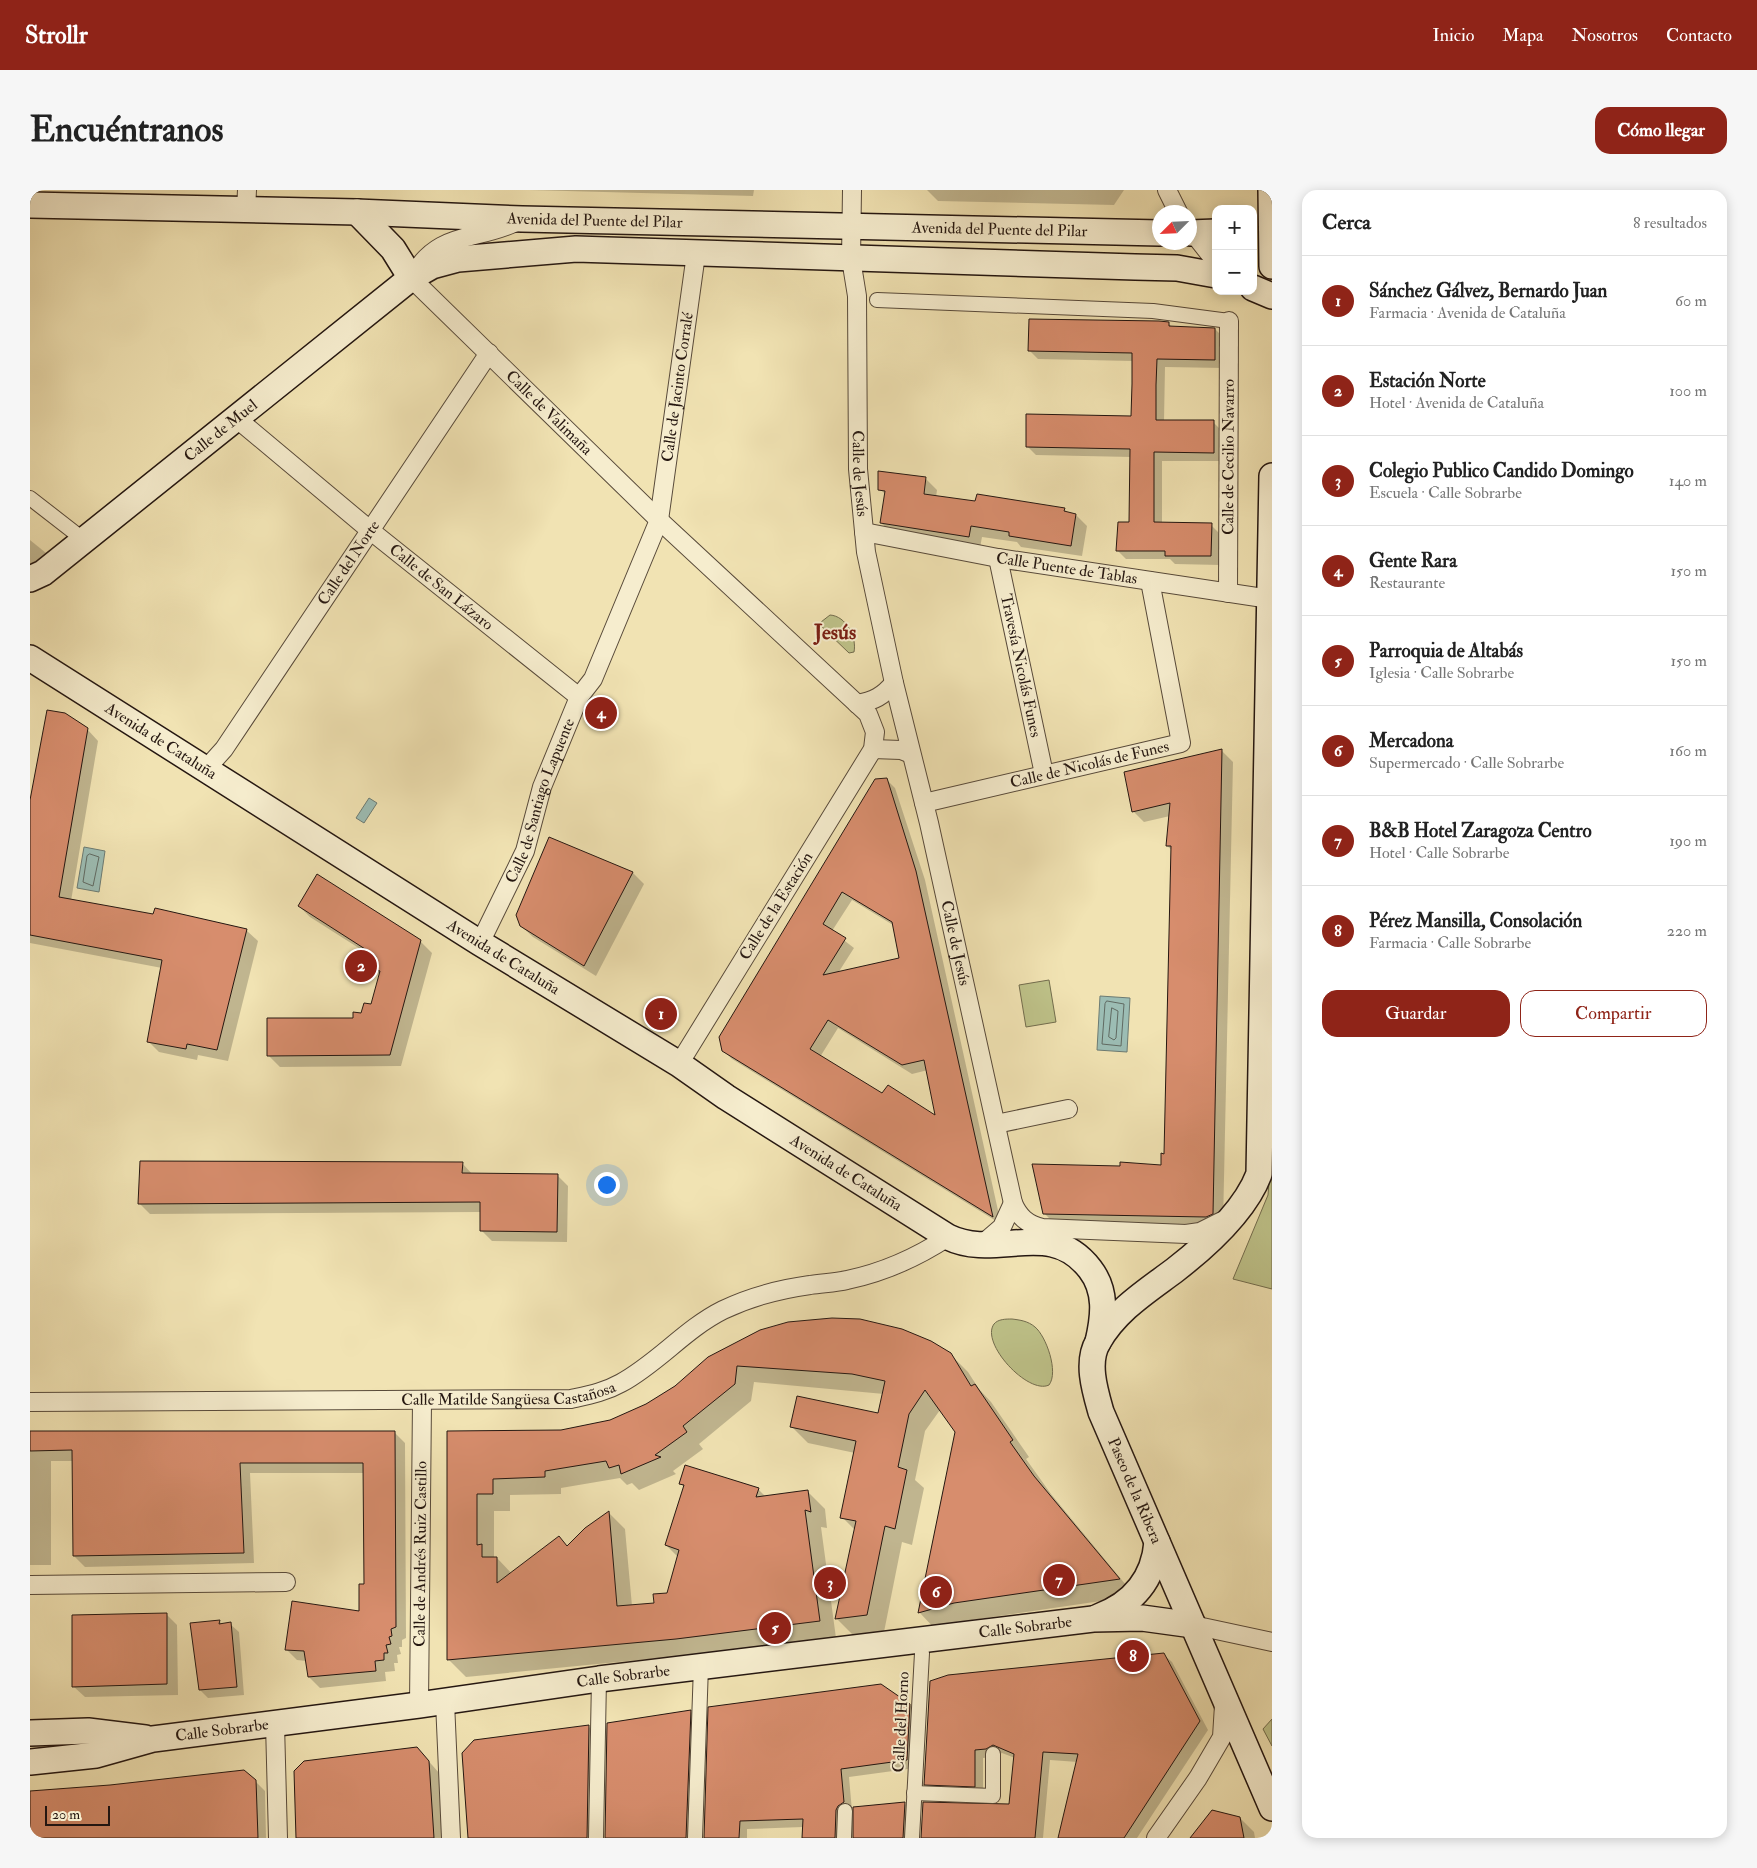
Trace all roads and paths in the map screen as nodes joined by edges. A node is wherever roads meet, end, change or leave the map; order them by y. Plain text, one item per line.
1 (852, 190) edge
2 (1168, 190) edge
3 (1271, 190) edge
4 (246, 200) edge
5 (30, 205) edge
6 (1175, 205) edge
7 (357, 212) junction
8 (522, 219) junction
9 (1265, 222) edge
10 (851, 226) junction
11 (1197, 232) edge
12 (1152, 233) edge
13 (696, 254) junction
14 (1212, 256) edge
15 (851, 260) junction
16 (1272, 266) edge
17 (1212, 274) edge
18 (411, 278) junction
19 (1257, 290) edge
20 (1272, 296) edge
21 (877, 300) dead end
22 (1229, 322) joint
23 (489, 353) junction
24 (236, 418) junction
25 (1272, 476) edge
26 (30, 498) edge
27 (659, 520) junction
28 (371, 531) junction
29 (864, 532) junction
30 (84, 540) junction
31 (998, 558) junction
32 (37, 576) edge
33 (1150, 581) junction
34 (1228, 593) junction
35 (30, 598) edge
36 (1270, 599) junction
37 (30, 658) edge
38 (894, 683) junction
39 (579, 697) junction
40 (857, 704) junction
41 (873, 749) junction
42 (911, 754) junction
43 (206, 770) junction
44 (1044, 774) junction
45 (924, 803) junction
46 (480, 943) junction
47 (679, 1064) junction
48 (1068, 1109) dead end
49 (996, 1124) junction
50 (1013, 1203) junction
51 (1235, 1213) junction
52 (948, 1237) junction
53 (980, 1246) junction
54 (1098, 1342) junction
55 (422, 1401) junction
56 (30, 1402) edge
57 (1157, 1542) junction
58 (286, 1582) dead end
59 (30, 1585) edge
60 (1093, 1618) junction
61 (1193, 1625) junction
62 (1272, 1642) edge
63 (922, 1653) dead end
64 (701, 1666) junction
65 (599, 1679) junction
66 (1223, 1692) junction
67 (445, 1702) junction
68 (419, 1705) junction
69 (275, 1724) junction
70 (30, 1733) edge
71 (153, 1739) junction
72 (993, 1754) dead end
73 (30, 1762) edge
74 (914, 1793) junction
75 (1272, 1808) edge
76 (845, 1811) dead end
77 (278, 1838) edge
78 (451, 1838) edge
79 (596, 1838) edge
80 (695, 1838) edge
81 (844, 1838) edge
82 (912, 1838) edge
83 (1156, 1838) edge

1 - 10 street, Calle de Jesús
2 - 6 street
3 - 9 main road
4 - 5 main road, Avenida del Puente del Pilar
4 - 7 main road, Avenida del Puente del Pilar
7 - 8 main road, Avenida del Puente del Pilar
7 - 18 main road
8 - 10 main road, Avenida del Puente del Pilar
8 - 18 street
9 - 16 main road
10 - 12 main road, Avenida del Puente del Pilar
10 - 15 street, Calle de Jesús
11 - 14 street
13 - 15 main road, Avenida del Puente del Pilar
13 - 18 main road, Avenida del Puente del Pilar
13 - 27 street, Calle de Jacinto Corralé
15 - 17 main road, Avenida del Puente del Pilar
15 - 29 street, Calle de Jesús
18 - 23 street, Calle de Valimaña
18 - 24 main road, Calle de Muel
19 - 20 main road
21 - 22 street
22 - 34 street, Calle de Cecilio Navarro
23 - 27 street, Calle de Valimaña
23 - 28 street, Calle del Norte
24 - 28 street, Calle de San Lázaro
24 - 30 main road, Calle de Muel
25 - 36 main road, Paseo de la Ribera
26 - 30 street
27 - 39 street, Calle de Santiago Lapuente
27 - 40 street, Calle de Valimaña
28 - 39 street, Calle de San Lázaro
28 - 43 street, Calle del Norte
29 - 31 street, Calle Puente de Tablas
29 - 38 street, Calle de Jesús
30 - 32 main road, Calle de Muel
31 - 33 street, Calle Puente de Tablas
31 - 44 street, Travesía Nicolás Funes
32 - 35 main road
33 - 34 street, Calle Puente de Tablas
33 - 44 street, Calle de Nicolás de Funes
34 - 36 street, Calle Puente de Tablas
36 - 51 main road, Paseo de la Ribera
37 - 43 main road, Avenida de Cataluña
38 - 40 street
38 - 42 street, Calle de Jesús
39 - 46 street, Calle de Santiago Lapuente
40 - 41 street
41 - 42 street
41 - 47 street, Calle de la Estación
42 - 45 street, Calle de Jesús
43 - 46 main road, Avenida de Cataluña
44 - 45 street, Calle de Nicolás de Funes
45 - 49 street, Calle de Jesús
46 - 47 main road, Avenida de Cataluña
47 - 52 main road, Avenida de Cataluña
48 - 49 street
49 - 50 street, Calle de Jesús
50 - 51 street, Paseo de la Ribera
50 - 53 street
51 - 54 main road, Paseo de la Ribera
52 - 53 main road, Avenida de Cataluña
52 - 55 street, Calle Matilde Sangüesa Castañosa
53 - 54 main road, Avenida de Cataluña
54 - 57 main road, Paseo de la Ribera
55 - 56 street, Calle Matilde Sangüesa Castañosa
55 - 68 street, Calle de Andrés Ruiz Castillo
57 - 60 main road, Calle Sobrarbe
57 - 61 main road, Paseo de la Ribera
58 - 59 street
60 - 61 main road, Calle Sobrarbe
60 - 64 main road, Calle Sobrarbe
61 - 62 street
61 - 66 main road, Paseo de la Ribera
63 - 74 street, Calle del Horno
64 - 65 main road, Calle Sobrarbe
64 - 80 street
65 - 67 main road, Calle Sobrarbe
65 - 79 street
66 - 75 main road, Paseo de la Ribera
66 - 83 street
67 - 68 main road, Calle Sobrarbe
67 - 78 street
68 - 69 main road, Calle Sobrarbe
69 - 71 main road, Calle Sobrarbe
69 - 77 street
70 - 71 main road
71 - 73 main road
72 - 74 street, Calle del Horno
74 - 82 street, Calle del Horno
76 - 81 street

